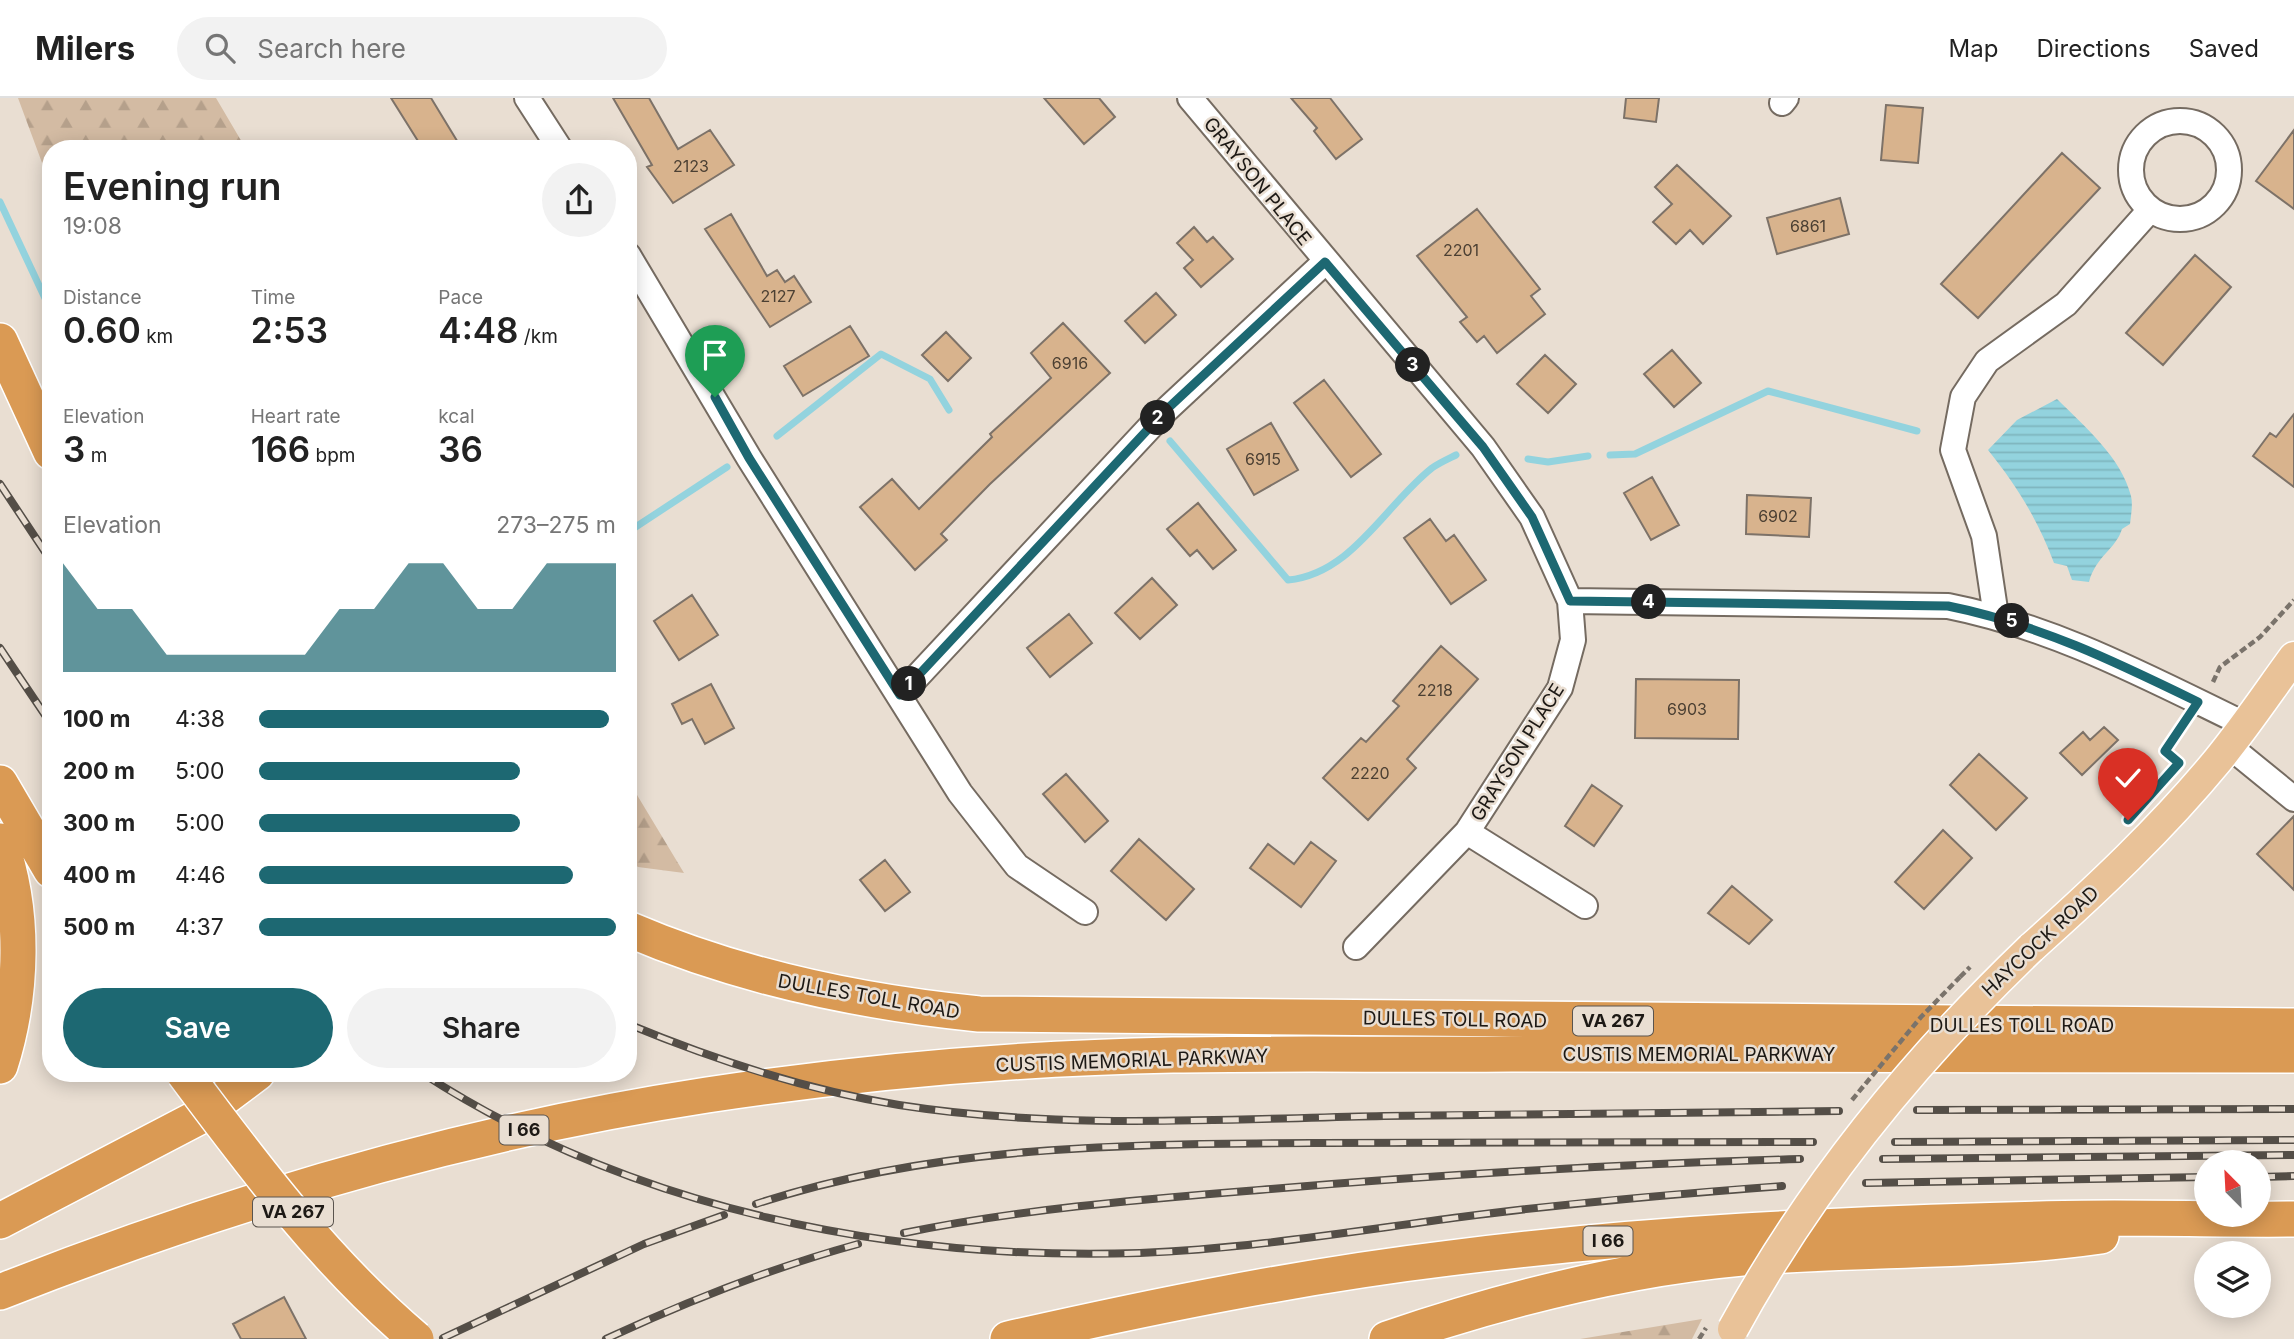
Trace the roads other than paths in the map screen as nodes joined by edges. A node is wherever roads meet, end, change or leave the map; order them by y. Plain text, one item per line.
1 (527, 98) edge
2 (1190, 98) edge
3 (554, 140) edge
4 (2150, 210) junction
5 (1325, 262) junction
6 (637, 270) edge
7 (0, 341) edge
8 (42, 413) edge
9 (42, 432) edge
10 (1570, 601) junction
11 (1996, 616) junction
12 (2294, 657) edge
13 (900, 695) junction
14 (2236, 735) junction
15 (2267, 777) junction
16 (0, 783) edge
17 (2294, 784) edge
18 (2294, 799) edge
19 (1467, 832) junction
20 (0, 841) edge
21 (42, 855) edge
22 (1585, 906) dead end
23 (1085, 912) dead end
24 (637, 932) edge
25 (1356, 947) dead end
26 (2294, 1026) edge
27 (2294, 1055) edge
28 (0, 1066) edge
29 (191, 1082) edge
30 (245, 1082) edge
31 (2272, 1219) edge
32 (2294, 1219) edge
33 (2194, 1220) edge
34 (0, 1221) edge
35 (2194, 1223) edge
36 (0, 1292) edge
37 (1730, 1334) edge
38 (416, 1339) edge
39 (1008, 1339) edge
40 (1387, 1339) edge

1 - 3 street
2 - 5 street, GRAYSON PLACE
4 - 4 street
4 - 11 street
5 - 10 street, GRAYSON PLACE
5 - 13 street
6 - 13 street
7 - 8 highway
7 - 9 highway
10 - 11 street
10 - 19 street, GRAYSON PLACE
11 - 14 street
12 - 14 main road, HAYCOCK ROAD
13 - 23 street
14 - 15 street
14 - 37 main road, HAYCOCK ROAD, bridge
15 - 17 street
15 - 18 street
16 - 21 highway
19 - 22 street
19 - 25 street, GRAYSON PLACE
20 - 28 highway
24 - 26 highway, DULLES TOLL ROAD / VA 267
27 - 36 highway, CUSTIS MEMORIAL PARKWAY / I 66
29 - 38 highway, VA 267, bridge
30 - 34 highway
31 - 32 highway, I 66
33 - 39 highway, I 66
35 - 40 highway

